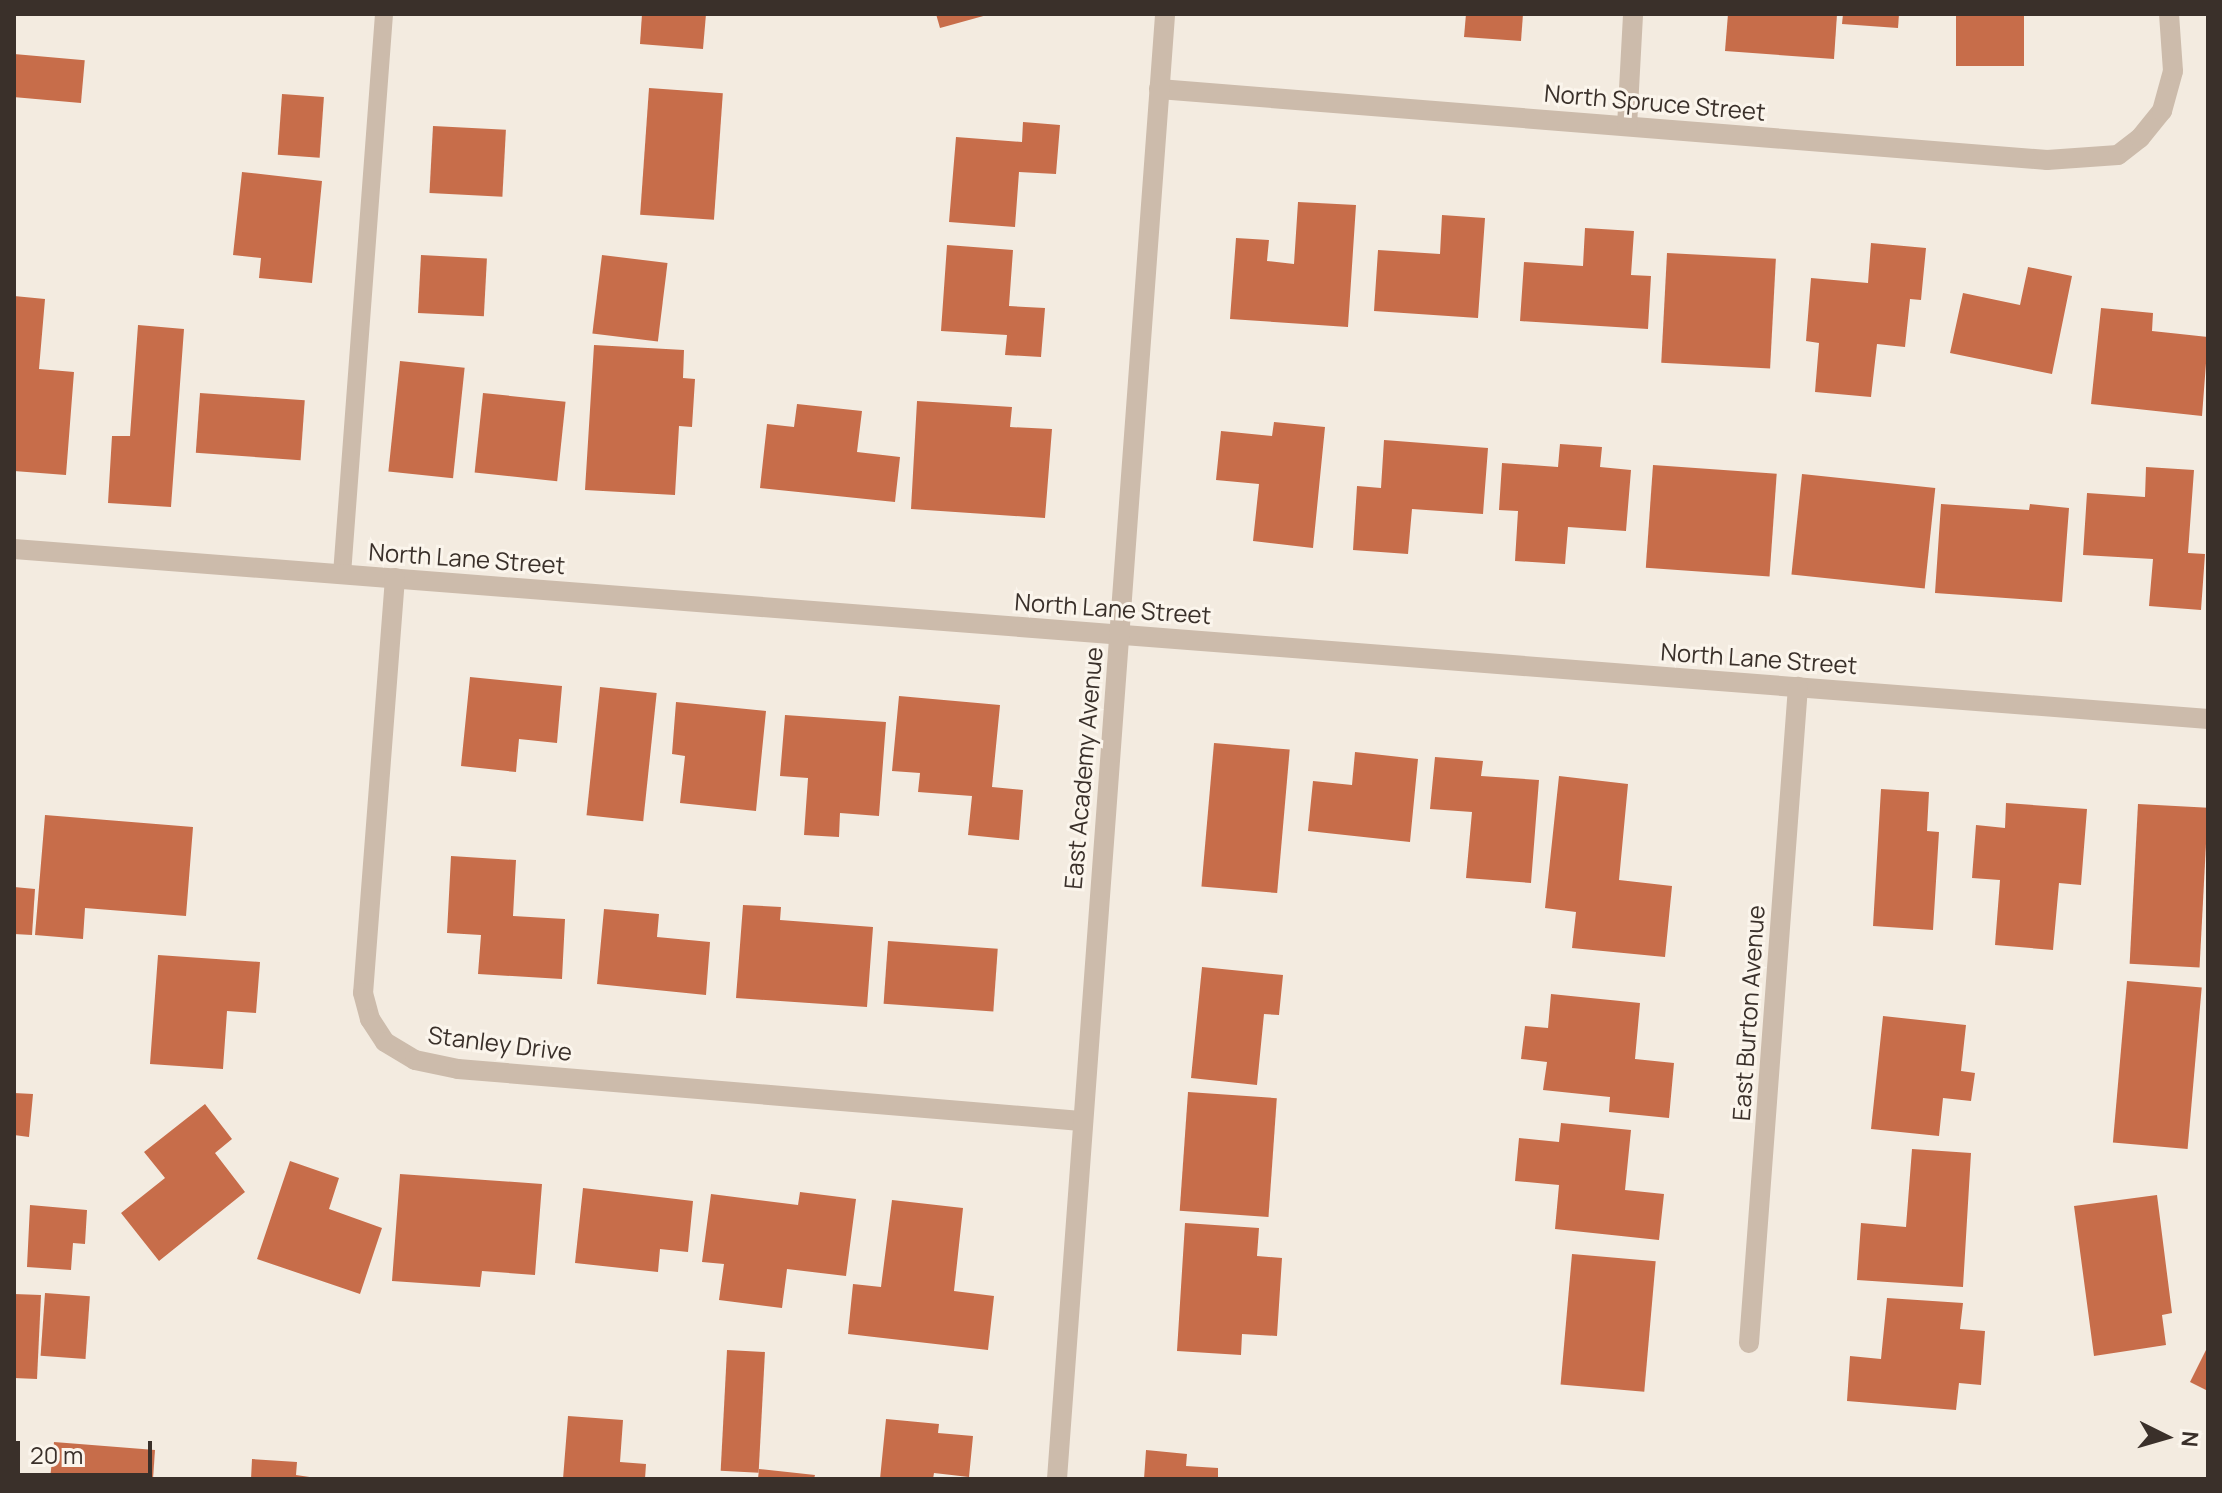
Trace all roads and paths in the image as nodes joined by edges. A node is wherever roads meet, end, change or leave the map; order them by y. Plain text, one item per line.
1 (384, 14) edge
2 (1165, 14) edge
3 (1633, 14) edge
4 (2169, 14) edge
5 (1159, 89) junction
6 (1627, 126) junction
7 (14, 549) edge
8 (342, 574) junction
9 (395, 578) junction
10 (1120, 635) junction
11 (1798, 687) junction
12 (2208, 719) edge
13 (1081, 1121) junction
14 (1749, 1343) dead end
15 (1057, 1479) edge

1 - 8 lane
2 - 5 street, East Academy Avenue
3 - 6 street
4 - 6 street, North Spruce Street
5 - 6 street, North Spruce Street
5 - 10 street, East Academy Avenue
7 - 8 street, North Lane Street
8 - 9 street, North Lane Street
9 - 10 street, North Lane Street
9 - 13 street, Stanley Drive
10 - 11 street, North Lane Street
10 - 13 street, East Academy Avenue
11 - 12 street, North Lane Street
11 - 14 street, East Burton Avenue
13 - 15 street, East Academy Avenue

